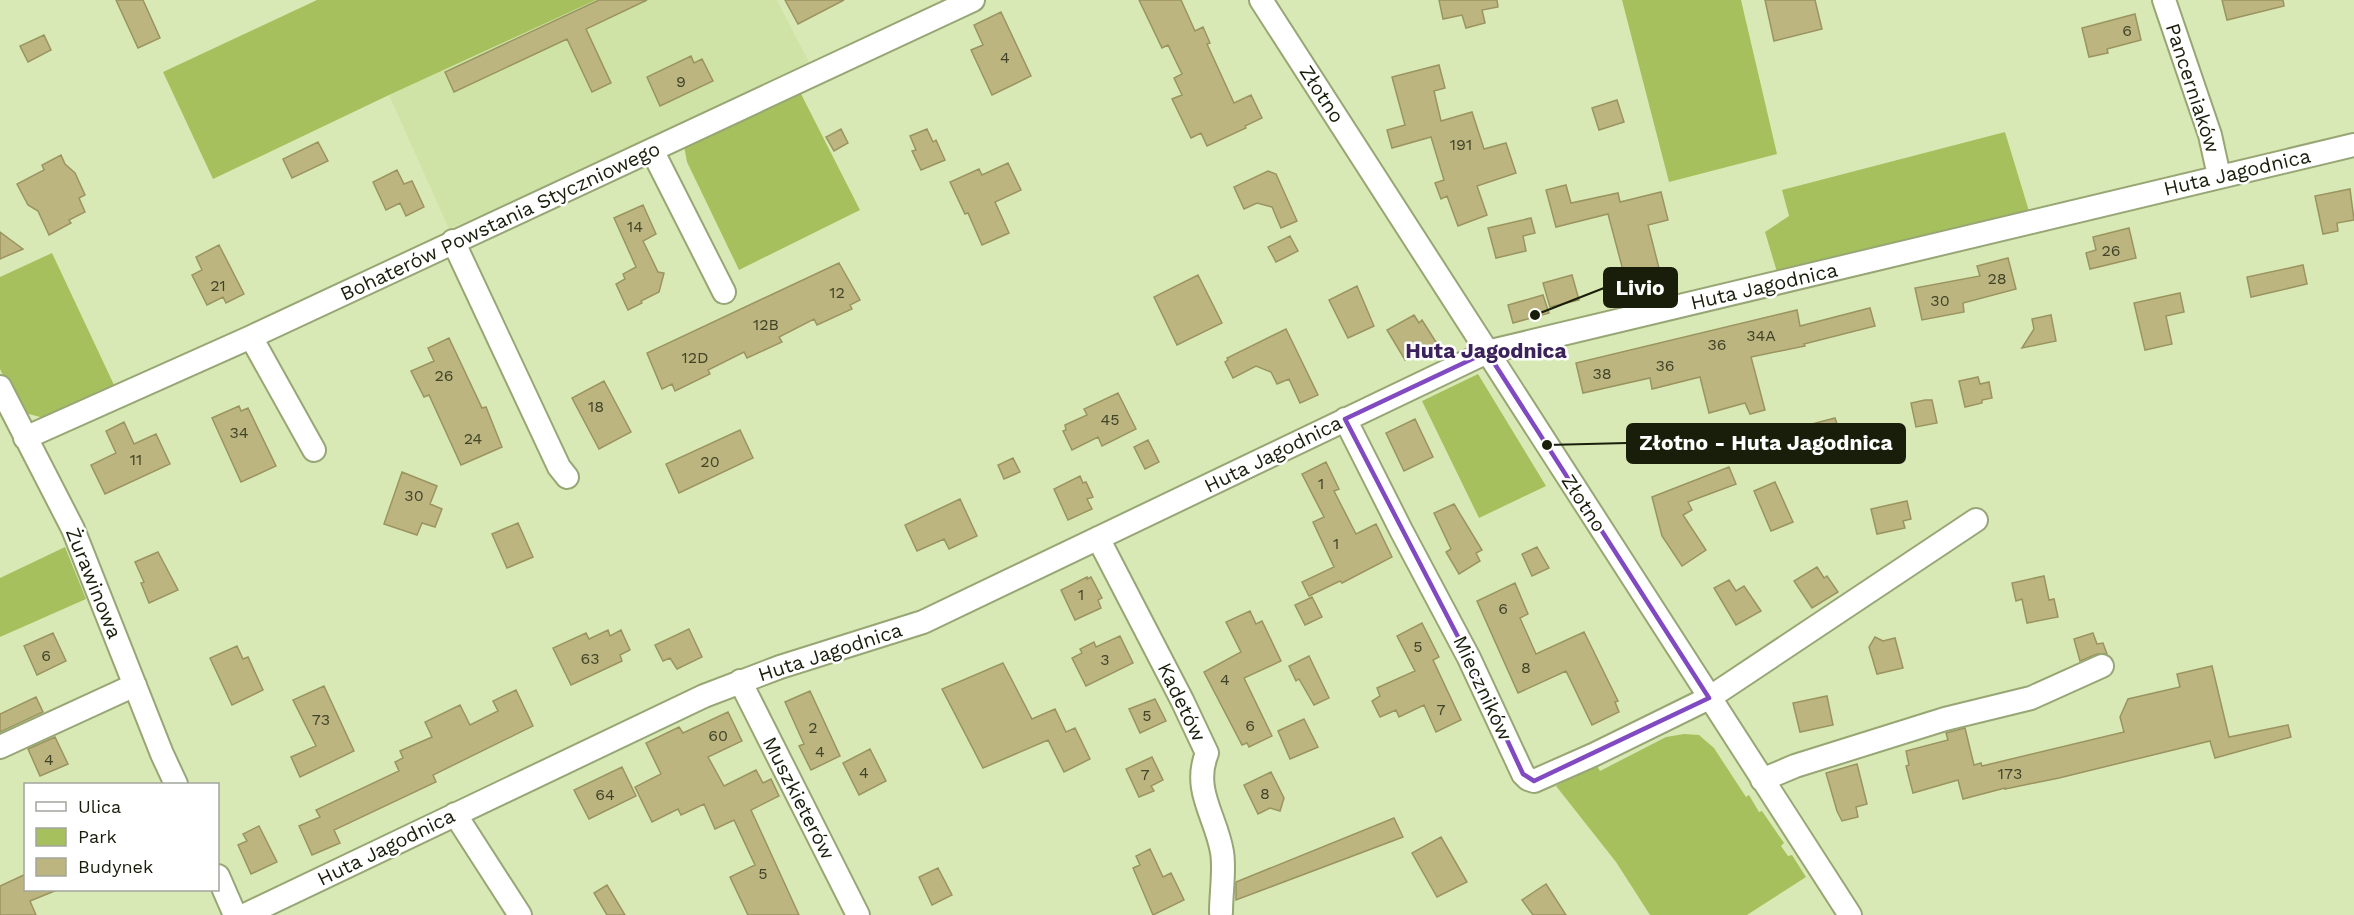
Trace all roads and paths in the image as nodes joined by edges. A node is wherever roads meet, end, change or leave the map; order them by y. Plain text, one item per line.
1 (973, 0) edge
2 (1261, 0) edge
3 (2164, 0) edge
4 (2354, 145) edge
5 (652, 150) junction
6 (2219, 177) junction
7 (453, 241) junction
8 (724, 292) dead end
9 (251, 337) junction
10 (1487, 352) junction
11 (0, 387) edge
12 (1345, 419) junction
13 (25, 438) junction
14 (315, 450) dead end
15 (567, 477) dead end
16 (1976, 520) dead end
17 (1098, 538) junction
18 (2102, 666) dead end
19 (740, 681) junction
20 (135, 685) junction
21 (1709, 698) junction
22 (0, 747) edge
23 (1762, 780) junction
24 (176, 783) edge
25 (455, 814) junction
26 (219, 878) edge
27 (1221, 912) dead end
28 (235, 915) edge
29 (245, 915) edge
30 (520, 915) edge
31 (858, 915) edge
32 (1850, 915) edge

1 - 5 street, Bohaterów Powstania Styczniowego
2 - 10 street, Złotno
3 - 6 street, Pancerniaków
4 - 6 street, Huta Jagodnica
5 - 7 street, Bohaterów Powstania Styczniowego
5 - 8 street
6 - 10 street, Huta Jagodnica
7 - 9 street, Bohaterów Powstania Styczniowego
7 - 15 street
9 - 13 street, Bohaterów Powstania Styczniowego
9 - 14 street
10 - 12 street, Huta Jagodnica
10 - 21 street, Złotno
11 - 13 street, Żurawinowa
12 - 17 street, Huta Jagodnica
12 - 21 street, Mieczników
13 - 20 street, Żurawinowa
16 - 21 street
17 - 19 street, Huta Jagodnica
17 - 27 street, Kadetów
18 - 23 street
19 - 25 street, Huta Jagodnica
19 - 31 street, Muszkieterów
20 - 22 street
20 - 24 street, Żurawinowa
21 - 23 street, Złotno
23 - 32 street, Złotno
25 - 29 street, Huta Jagodnica
25 - 30 street
26 - 28 street

